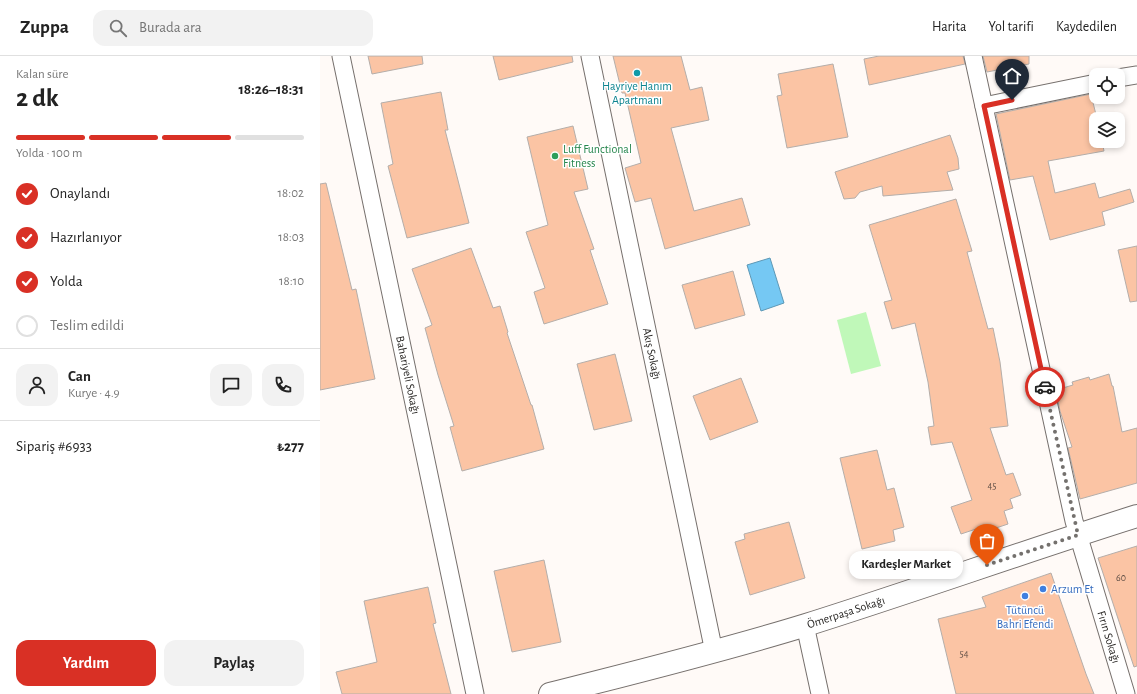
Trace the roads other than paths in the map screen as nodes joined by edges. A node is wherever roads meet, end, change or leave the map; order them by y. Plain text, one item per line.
1 (341, 56) edge
2 (590, 56) edge
3 (973, 56) edge
4 (1137, 75) edge
5 (1125, 77) edge
6 (1089, 84) edge
7 (984, 106) junction
8 (1137, 516) edge
9 (1078, 535) junction
10 (805, 625) junction
11 (714, 652) junction
12 (475, 694) edge
13 (550, 694) edge
14 (820, 694) edge
15 (1126, 694) edge

1 - 12 street, Bahariyeli Sokağı
2 - 11 street, Akış Sokağı
3 - 7 street, Fırın Sokağı
4 - 5 street
6 - 7 street
7 - 9 street, Fırın Sokağı
8 - 9 street, Ömerpaşa Sokağı
9 - 10 street, Ömerpaşa Sokağı
9 - 15 street, Fırın Sokağı
10 - 11 street, Ömerpaşa Sokağı
10 - 14 street
11 - 13 street, Ömerpaşa Sokağı

